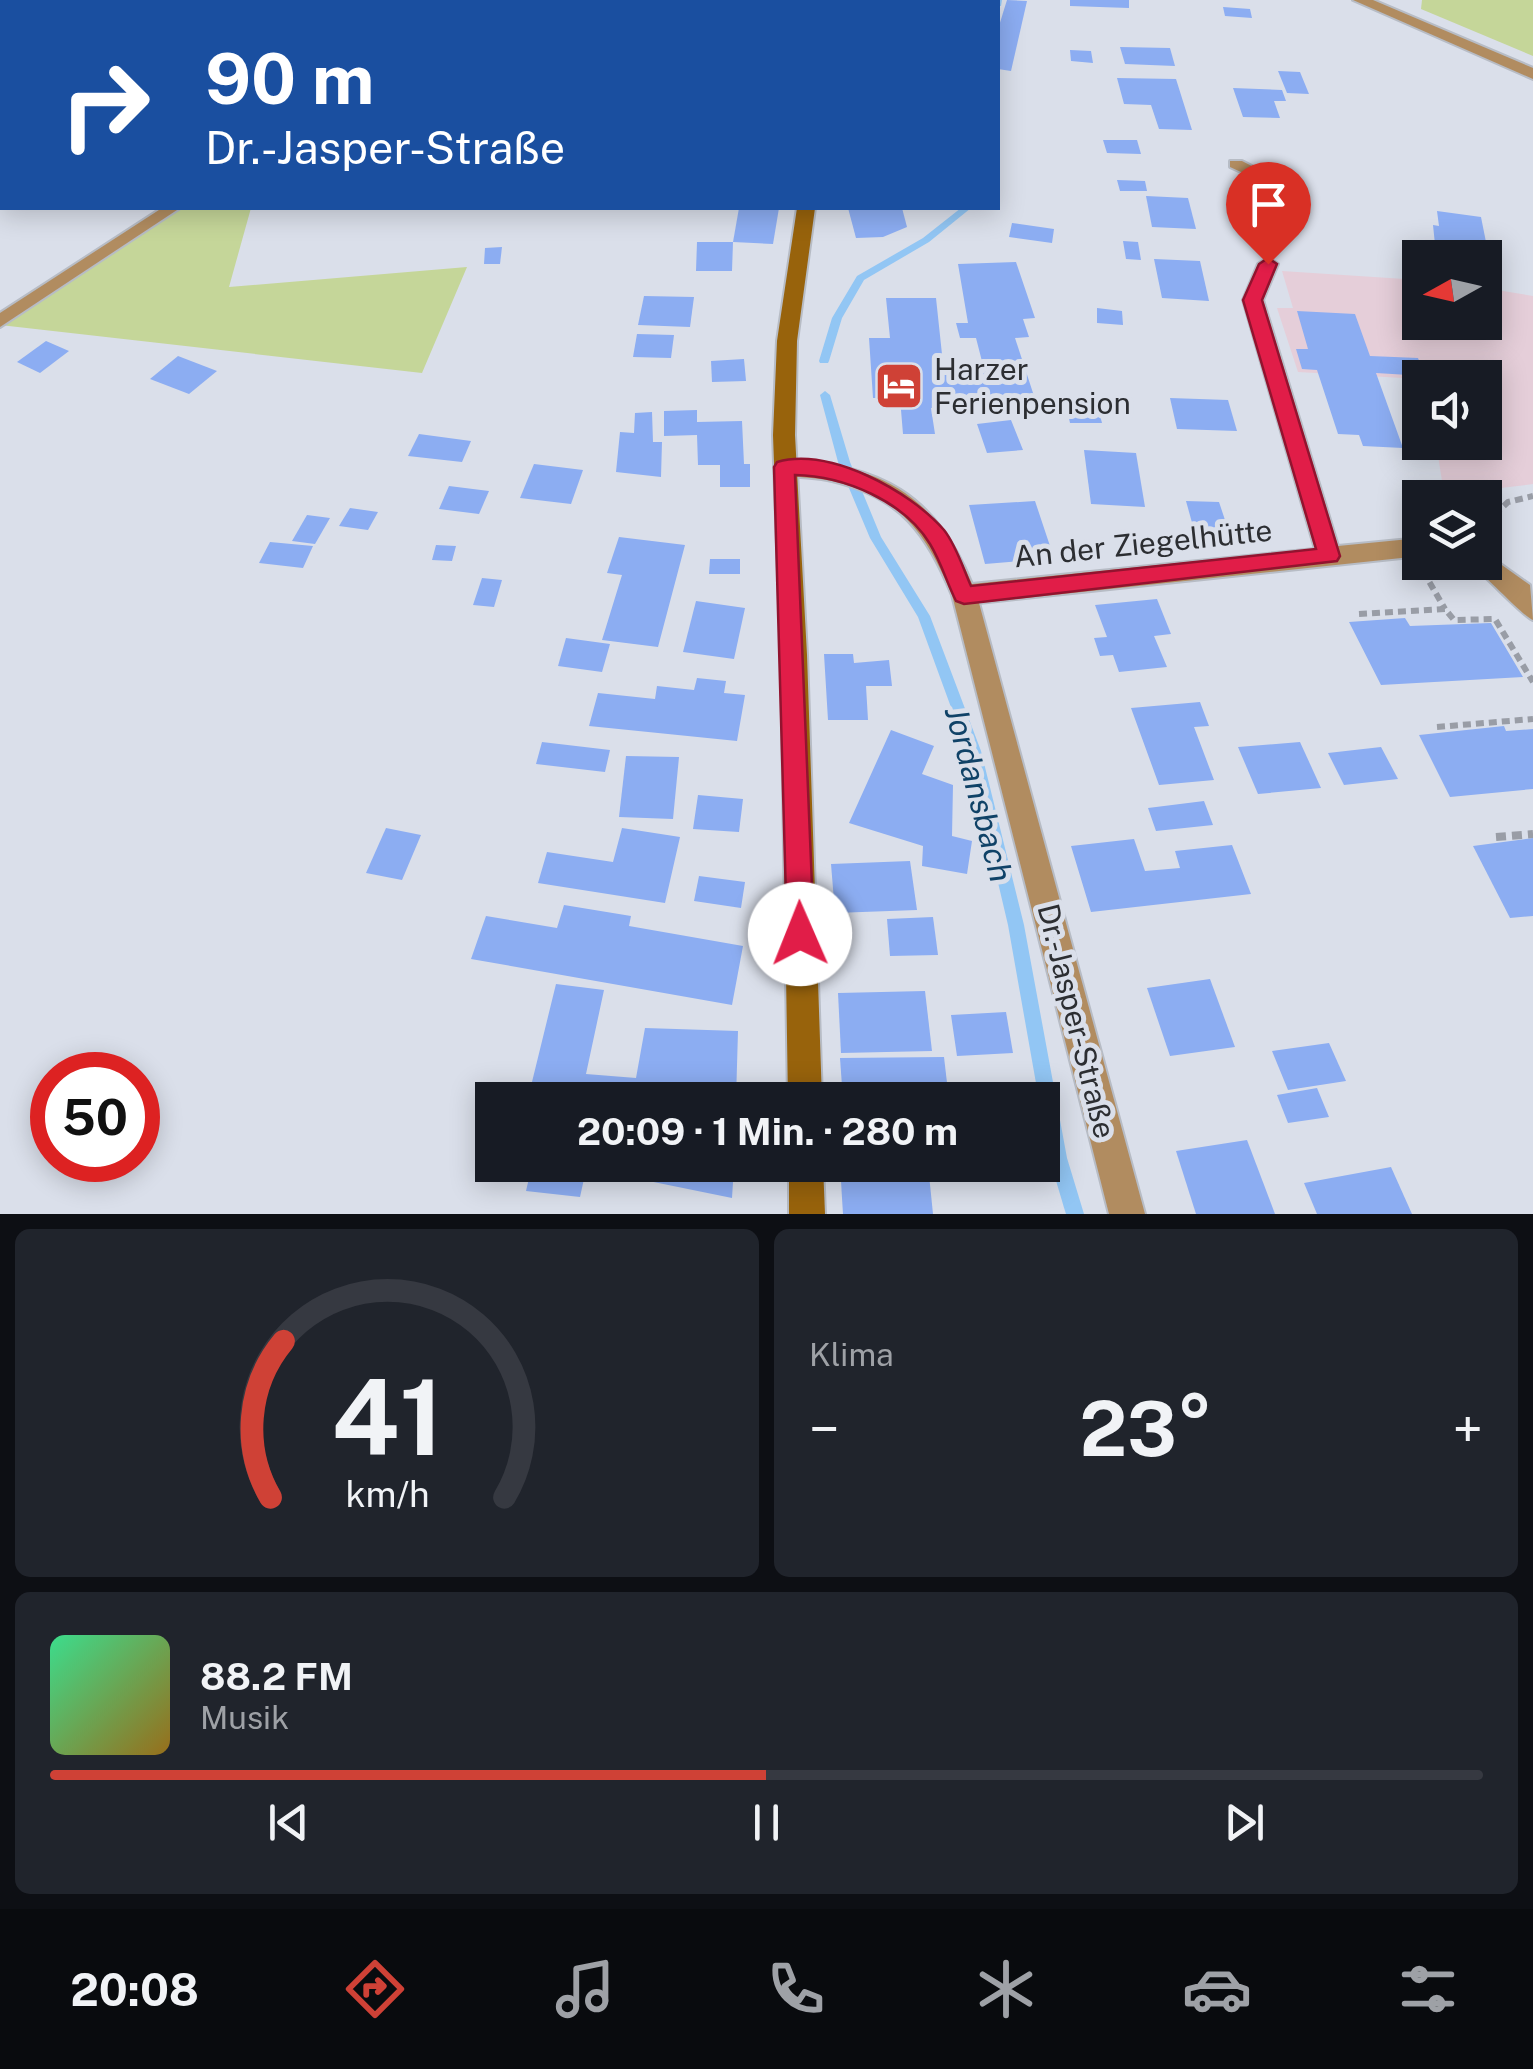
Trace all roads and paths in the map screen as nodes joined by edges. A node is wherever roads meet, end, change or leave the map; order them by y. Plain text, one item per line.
1 (1360, 0) edge
2 (1533, 74) edge
3 (1236, 164) dead end
4 (1271, 180) dead end
5 (169, 210) edge
6 (806, 210) edge
7 (1268, 264) dead end
8 (0, 320) edge
9 (785, 467) junction
10 (1533, 496) edge
11 (1502, 508) edge
12 (1402, 548) edge
13 (1329, 556) junction
14 (1502, 576) edge
15 (1431, 580) edge
16 (964, 595) junction
17 (1445, 609) junction
18 (1533, 610) edge
19 (1360, 614) dead end
20 (1533, 682) edge
21 (1533, 719) edge
22 (1438, 726) dead end
23 (1533, 834) edge
24 (1496, 837) dead end
25 (804, 1082) edge
26 (806, 1182) edge
27 (807, 1214) edge
28 (1127, 1214) edge

1 - 2 street
3 - 4 lane
5 - 8 lane
6 - 9 main road
7 - 13 street, An der Ziegelhütte
9 - 16 street, Dr.-Jasper-Straße
9 - 25 main road
10 - 11 path
12 - 13 street, An der Ziegelhütte
13 - 16 street, An der Ziegelhütte
14 - 18 street
15 - 17 path
16 - 28 street, Dr.-Jasper-Straße
17 - 19 path
17 - 20 path
21 - 22 path
23 - 24 path
26 - 27 main road

